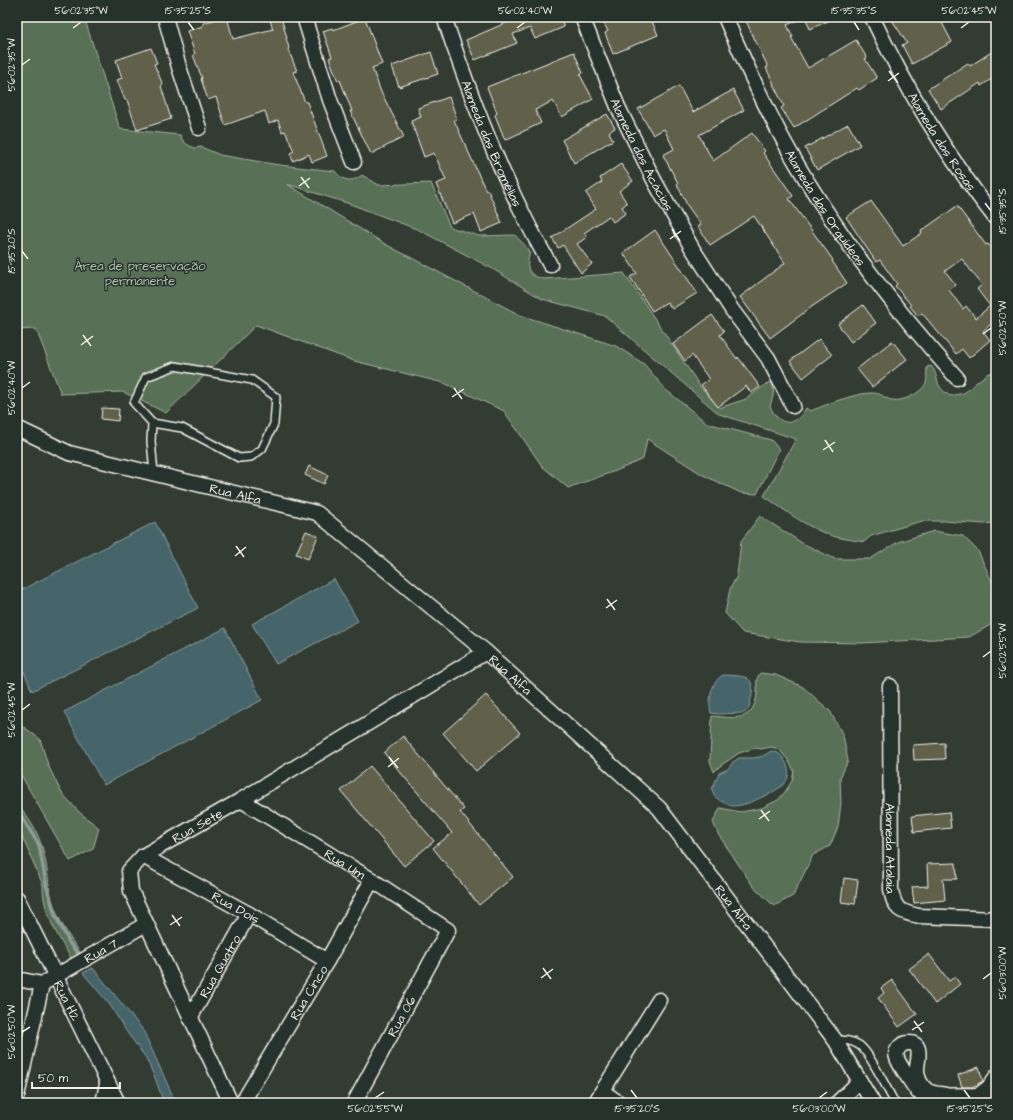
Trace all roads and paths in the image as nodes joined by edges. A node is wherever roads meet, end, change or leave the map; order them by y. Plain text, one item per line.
1 (165, 17) edge
2 (304, 17) edge
3 (444, 17) edge
4 (582, 17) edge
5 (725, 17) edge
6 (872, 17) edge
7 (199, 128) dead end
8 (354, 162) dead end
9 (996, 219) edge
10 (550, 265) dead end
11 (957, 378) dead end
12 (793, 406) dead end
13 (152, 422) junction
14 (17, 428) edge
15 (154, 473) junction
16 (486, 652) junction
17 (890, 686) dead end
18 (241, 800) junction
19 (143, 856) junction
20 (372, 880) junction
21 (17, 898) edge
22 (249, 914) junction
23 (996, 919) edge
24 (146, 924) junction
25 (448, 930) joint
26 (327, 962) junction
27 (56, 976) junction
28 (17, 979) edge
29 (42, 984) junction
30 (659, 1000) dead end
31 (190, 1018) junction
32 (835, 1040) junction
33 (996, 1078) edge
34 (860, 1081) junction
35 (107, 1084) junction
36 (996, 1091) edge
37 (946, 1095) dead end
38 (979, 1095) junction
39 (17, 1096) edge
40 (598, 1097) edge
41 (103, 1103) edge
42 (118, 1103) edge
43 (231, 1103) edge
44 (242, 1103) edge
45 (354, 1103) edge
46 (619, 1103) edge
47 (837, 1103) edge
48 (873, 1103) edge
49 (895, 1103) edge

1 - 7 street
2 - 8 street
3 - 10 street, Alameda das Bromélias
4 - 12 street, Alameda das Acácias
5 - 11 street, Alameda das Orquídeas
6 - 9 street, Alameda das Rosas
13 - 13 lane
13 - 15 lane
14 - 15 street, Rua Alfa
15 - 16 street, Rua Alfa
16 - 18 street, Rua Sete
16 - 32 street, Rua Alfa
17 - 23 street, Alameda Atalaia
18 - 19 street, Rua Sete
18 - 20 street, Rua Um
19 - 22 street, Rua Dois
19 - 24 street, Rua Sete
20 - 25 street, Rua Um
20 - 26 street, Rua Cinco
21 - 27 street, Rua H2
22 - 26 street, Rua Dois
22 - 31 street, Rua Quatro
24 - 27 street, Rua 7
24 - 31 street, Rua Sete
25 - 45 street, Rua 06
26 - 44 street, Rua Cinco
27 - 29 street, Rua 7
27 - 35 street, Rua H2
28 - 29 street
29 - 39 street
30 - 40 street
31 - 43 street, Rua Sete
32 - 34 street, Rua Alfa
32 - 49 lane
33 - 38 street
34 - 47 street
34 - 48 street, Rua Alfa
35 - 41 street
35 - 42 street, Rua H2
36 - 38 street
37 - 38 street
40 - 46 street

